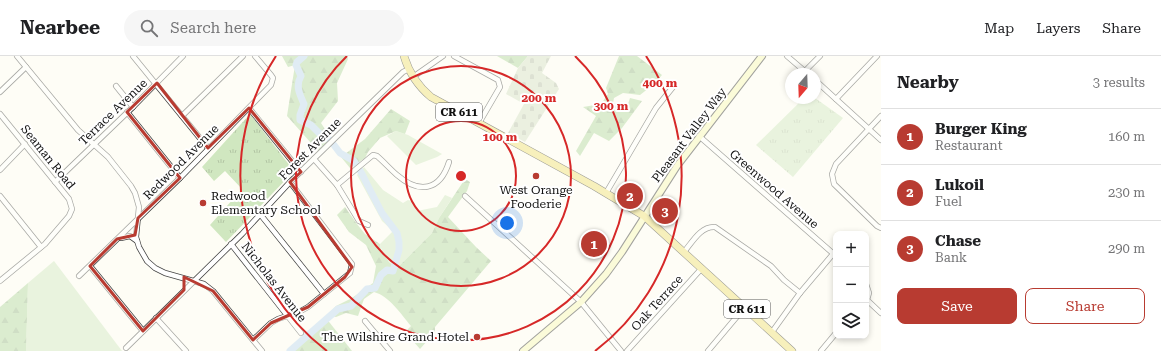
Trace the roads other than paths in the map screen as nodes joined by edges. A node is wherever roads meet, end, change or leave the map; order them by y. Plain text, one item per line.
1 (17, 56) edge
2 (133, 56) edge
3 (183, 56) edge
4 (243, 56) edge
5 (255, 56) edge
6 (404, 56) edge
7 (443, 56) edge
8 (454, 56) edge
9 (762, 56) edge
10 (787, 56) edge
11 (820, 56) edge
12 (877, 56) edge
13 (26, 67) junction
14 (801, 68) edge
15 (811, 68) edge
16 (409, 69) junction
17 (413, 77) junction
18 (157, 83) junction
19 (821, 85) edge
20 (116, 86) dead end
21 (673, 87) dead end
22 (0, 92) edge
23 (836, 99) junction
24 (133, 107) junction
25 (249, 108) junction
26 (127, 112) junction
27 (0, 114) edge
28 (182, 116) junction
29 (881, 116) edge
30 (479, 123) junction
31 (869, 129) junction
32 (699, 136) junction
33 (881, 140) edge
34 (25, 144) junction
35 (94, 144) junction
36 (208, 148) junction
37 (314, 159) junction
38 (449, 162) dead end
39 (0, 170) edge
40 (300, 172) junction
41 (180, 178) junction
42 (55, 182) junction
43 (290, 182) junction
44 (337, 185) junction
45 (606, 193) junction
46 (0, 196) edge
47 (465, 196) dead end
48 (260, 214) junction
49 (644, 216) junction
50 (138, 218) junction
51 (368, 225) dead end
52 (881, 228) edge
53 (117, 239) junction
54 (138, 242) junction
55 (231, 244) junction
56 (40, 247) junction
57 (684, 252) junction
58 (833, 253) edge
59 (833, 257) edge
60 (90, 266) junction
61 (702, 268) junction
62 (79, 276) dead end
63 (178, 277) junction
64 (194, 280) junction
65 (0, 281) edge
66 (184, 290) junction
67 (800, 293) junction
68 (324, 294) junction
69 (582, 302) junction
70 (869, 303) edge
71 (745, 307) junction
72 (881, 313) edge
73 (287, 316) junction
74 (156, 318) junction
75 (364, 322) dead end
76 (143, 331) junction
77 (301, 332) dead end
78 (772, 332) junction
79 (833, 337) edge
80 (253, 340) junction
81 (126, 348) dead end
82 (186, 351) edge
83 (262, 351) edge
84 (390, 351) edge
85 (523, 351) edge
86 (621, 351) edge
87 (628, 351) edge
88 (708, 351) edge
89 (792, 351) edge
90 (821, 351) edge

1 - 13 street
2 - 18 street
3 - 18 street, Terrace Avenue
4 - 28 street
5 - 25 street, Redwood Avenue
6 - 16 main road, CR 611
7 - 17 street
8 - 30 street
9 - 32 main road, Pleasant Valley Way
10 - 14 street
11 - 15 street
12 - 23 street
13 - 22 street
13 - 35 street
16 - 17 main road, CR 611
16 - 37 street, Forest Avenue
17 - 30 main road, CR 611
18 - 24 street, Terrace Avenue
18 - 28 street
19 - 23 street
20 - 24 street
21 - 45 street
23 - 31 street
24 - 26 street, Terrace Avenue
25 - 36 street, Redwood Avenue
25 - 40 street
26 - 35 street, Terrace Avenue
26 - 41 street
27 - 34 street, Seaman Road
28 - 36 street
29 - 31 street
30 - 45 main road, CR 611
31 - 33 street
31 - 52 street
32 - 49 main road, Pleasant Valley Way
32 - 58 street, Greenwood Avenue
34 - 39 street
34 - 42 street, Seaman Road
35 - 42 street, Terrace Avenue
35 - 50 street
36 - 41 street, Redwood Avenue
37 - 40 street, Forest Avenue
37 - 44 street
38 - 44 street
40 - 43 street, Forest Avenue
41 - 50 street, Redwood Avenue
42 - 56 street, Seaman Road
43 - 48 street, Forest Avenue
43 - 68 street
44 - 51 street
45 - 49 main road, CR 611
46 - 56 street
47 - 69 street
48 - 55 street, Forest Avenue
48 - 68 street
49 - 57 main road, CR 611
49 - 69 main road, Pleasant Valley Way
50 - 53 street, Redwood Avenue
50 - 54 street
53 - 54 street
53 - 60 street, Redwood Avenue
54 - 63 street
55 - 64 street, Forest Avenue
55 - 73 street, Nicholas Avenue
56 - 65 street, Seaman Road
57 - 61 main road, CR 611
57 - 67 street
59 - 67 street
60 - 62 street, Redwood Avenue
60 - 76 street
61 - 71 main road, CR 611
61 - 87 street, Oak Terrace
63 - 64 street
63 - 66 street
64 - 66 street, Forest Avenue
64 - 80 street
66 - 74 street, Forest Avenue
67 - 78 street
68 - 73 street
69 - 85 main road, Pleasant Valley Way
69 - 86 street
70 - 72 street
71 - 78 main road, CR 611
71 - 88 street
73 - 77 street, Nicholas Avenue
73 - 80 street
74 - 76 street, Forest Avenue
74 - 82 street
75 - 84 street
76 - 81 street, Forest Avenue
78 - 89 main road, CR 611
79 - 90 street
80 - 83 street

